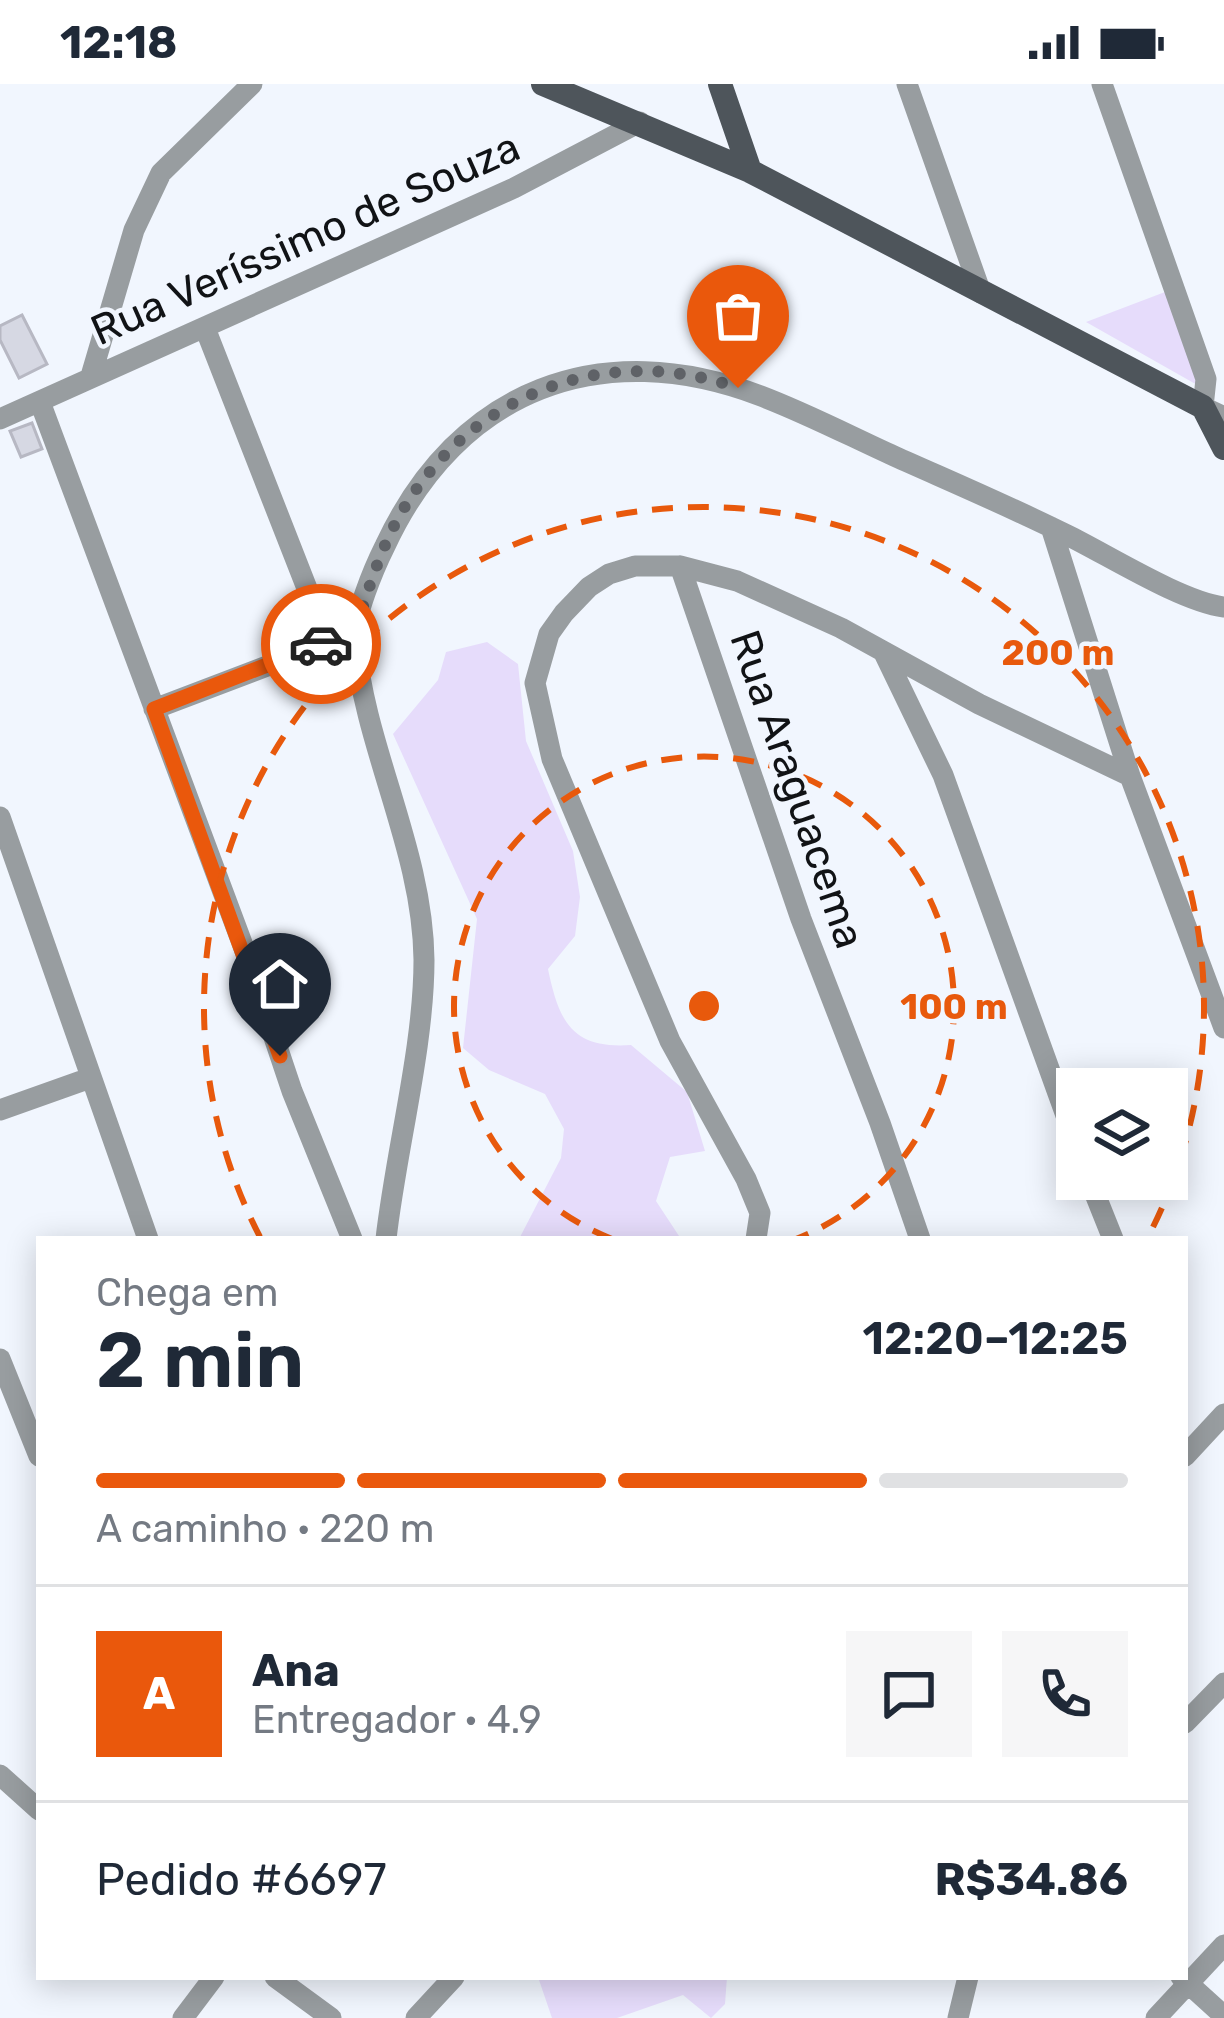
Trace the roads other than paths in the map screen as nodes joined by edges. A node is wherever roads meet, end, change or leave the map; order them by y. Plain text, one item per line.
1 (252, 84) edge
2 (543, 84) edge
3 (720, 84) edge
4 (907, 84) edge
5 (1102, 84) edge
6 (640, 122) junction
7 (750, 171) junction
8 (981, 293) junction
9 (205, 328) junction
10 (91, 376) junction
11 (40, 402) junction
12 (1213, 412) edge
13 (0, 419) edge
14 (1224, 448) edge
15 (1051, 527) junction
16 (680, 566) junction
17 (1224, 607) edge
18 (354, 636) junction
19 (328, 642) junction
20 (883, 651) junction
21 (154, 709) junction
22 (1130, 776) junction
23 (0, 817) edge
24 (1224, 1028) edge
25 (90, 1078) junction
26 (1056, 1088) edge
27 (0, 1110) edge
28 (1097, 1200) edge
29 (147, 1236) edge
30 (351, 1236) edge
31 (386, 1236) edge
32 (756, 1236) edge
33 (917, 1236) edge
34 (1112, 1236) edge
35 (0, 1359) edge
36 (1224, 1414) edge
37 (1188, 1447) edge
38 (36, 1449) edge
39 (1224, 1683) edge
40 (1188, 1720) edge
41 (8, 1782) edge
42 (0, 1807) edge
43 (36, 1807) edge
44 (1224, 1945) edge
45 (1188, 1976) edge
46 (212, 1980) edge
47 (279, 1980) edge
48 (451, 1980) edge
49 (967, 1980) edge
50 (1184, 1980) edge
51 (1224, 2016) edge
52 (182, 2018) edge
53 (331, 2018) edge
54 (416, 2018) edge
55 (958, 2018) edge
56 (1156, 2018) edge

1 - 10 street
2 - 6 main road
3 - 7 main road
4 - 8 street
5 - 12 street
6 - 7 main road
6 - 9 street, Rua Veríssimo de Souza
7 - 8 main road
8 - 12 main road
9 - 10 street, Rua Veríssimo de Souza
9 - 19 street
10 - 11 street, Rua Veríssimo de Souza
11 - 13 street, Rua Veríssimo de Souza
11 - 21 street
12 - 14 main road
15 - 17 street
15 - 18 street
15 - 22 street
16 - 20 street
16 - 32 street
16 - 33 street, Rua Araguacema
18 - 19 street
18 - 31 street
19 - 21 street
20 - 22 street
20 - 26 street
21 - 30 street
22 - 24 street
23 - 25 street
25 - 27 street
25 - 29 street
28 - 34 street
35 - 38 street
36 - 37 street
39 - 40 street
41 - 42 street
41 - 43 street
44 - 45 street
46 - 52 street
47 - 53 street
48 - 54 street
49 - 55 street
50 - 51 street
50 - 56 street

